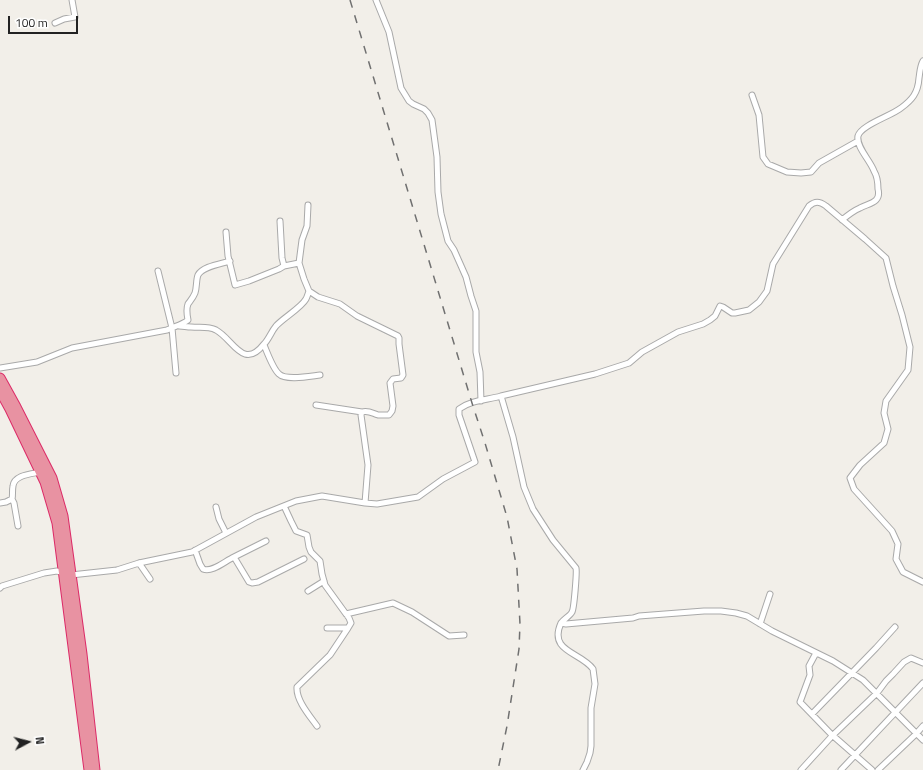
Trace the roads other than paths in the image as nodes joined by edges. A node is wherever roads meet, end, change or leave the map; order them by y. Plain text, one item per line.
1 (72, 0) edge
2 (376, 0) edge
3 (55, 23) dead end
4 (923, 61) edge
5 (752, 95) dead end
6 (858, 141) junction
7 (308, 205) dead end
8 (280, 220) dead end
9 (842, 220) junction
10 (226, 232) dead end
11 (230, 261) junction
12 (300, 263) junction
13 (284, 266) junction
14 (158, 271) dead end
15 (309, 291) junction
16 (174, 327) junction
17 (264, 345) junction
18 (0, 368) edge
19 (176, 373) dead end
20 (320, 375) dead end
21 (0, 378) edge
22 (0, 391) edge
23 (501, 396) junction
24 (481, 401) junction
25 (316, 405) dead end
26 (362, 412) junction
27 (40, 472) junction
28 (12, 499) junction
29 (0, 503) edge
30 (365, 503) junction
31 (284, 506) junction
32 (216, 507) dead end
33 (18, 526) dead end
34 (226, 533) junction
35 (266, 541) dead end
36 (195, 550) junction
37 (234, 557) junction
38 (304, 559) dead end
39 (140, 563) junction
40 (67, 573) junction
41 (150, 579) dead end
42 (324, 581) junction
43 (923, 582) edge
44 (0, 588) edge
45 (308, 591) dead end
46 (770, 594) dead end
47 (346, 614) junction
48 (561, 623) junction
49 (760, 624) junction
50 (895, 627) dead end
51 (327, 628) dead end
52 (348, 628) junction
53 (464, 635) dead end
54 (816, 653) junction
55 (923, 663) edge
56 (852, 672) junction
57 (923, 683) edge
58 (877, 692) junction
59 (896, 711) junction
60 (812, 714) junction
61 (317, 726) dead end
62 (923, 726) edge
63 (916, 734) junction
64 (833, 735) junction
65 (923, 740) edge
66 (855, 755) junction
67 (89, 770) edge
68 (96, 770) edge
69 (582, 770) edge
70 (801, 770) edge
71 (841, 770) edge
72 (872, 770) edge
73 (878, 770) edge

1 - 3 street
2 - 24 street
4 - 6 street
5 - 6 street
6 - 9 street
7 - 12 street
8 - 13 street
9 - 23 street
9 - 43 street
10 - 11 street
11 - 13 street
11 - 16 street
12 - 13 street
12 - 15 street
14 - 16 street
15 - 17 street
15 - 26 street
16 - 17 street
16 - 18 street
16 - 19 street
17 - 20 street
21 - 40 highway
22 - 27 highway
23 - 24 street
23 - 48 street
24 - 30 street
25 - 26 street
26 - 30 street
27 - 28 street
27 - 40 highway
28 - 29 street
28 - 33 street
30 - 31 street
31 - 34 street
31 - 42 street
32 - 34 street
34 - 36 street
35 - 37 street
36 - 37 street
36 - 39 street
37 - 38 street
39 - 40 street
39 - 41 street
40 - 44 street
40 - 67 highway
40 - 68 highway
42 - 45 street
42 - 47 street
46 - 49 street
47 - 52 street
47 - 53 street
48 - 49 street
48 - 69 street
49 - 54 street
50 - 56 street
51 - 52 street
52 - 61 street
54 - 56 street
54 - 60 street
55 - 58 street
56 - 58 street
56 - 60 street
57 - 59 street
58 - 59 street
58 - 64 street
59 - 63 street
59 - 66 street
60 - 64 street
62 - 63 street
63 - 65 street
63 - 73 street
64 - 66 street
64 - 70 street
66 - 71 street
66 - 72 street

